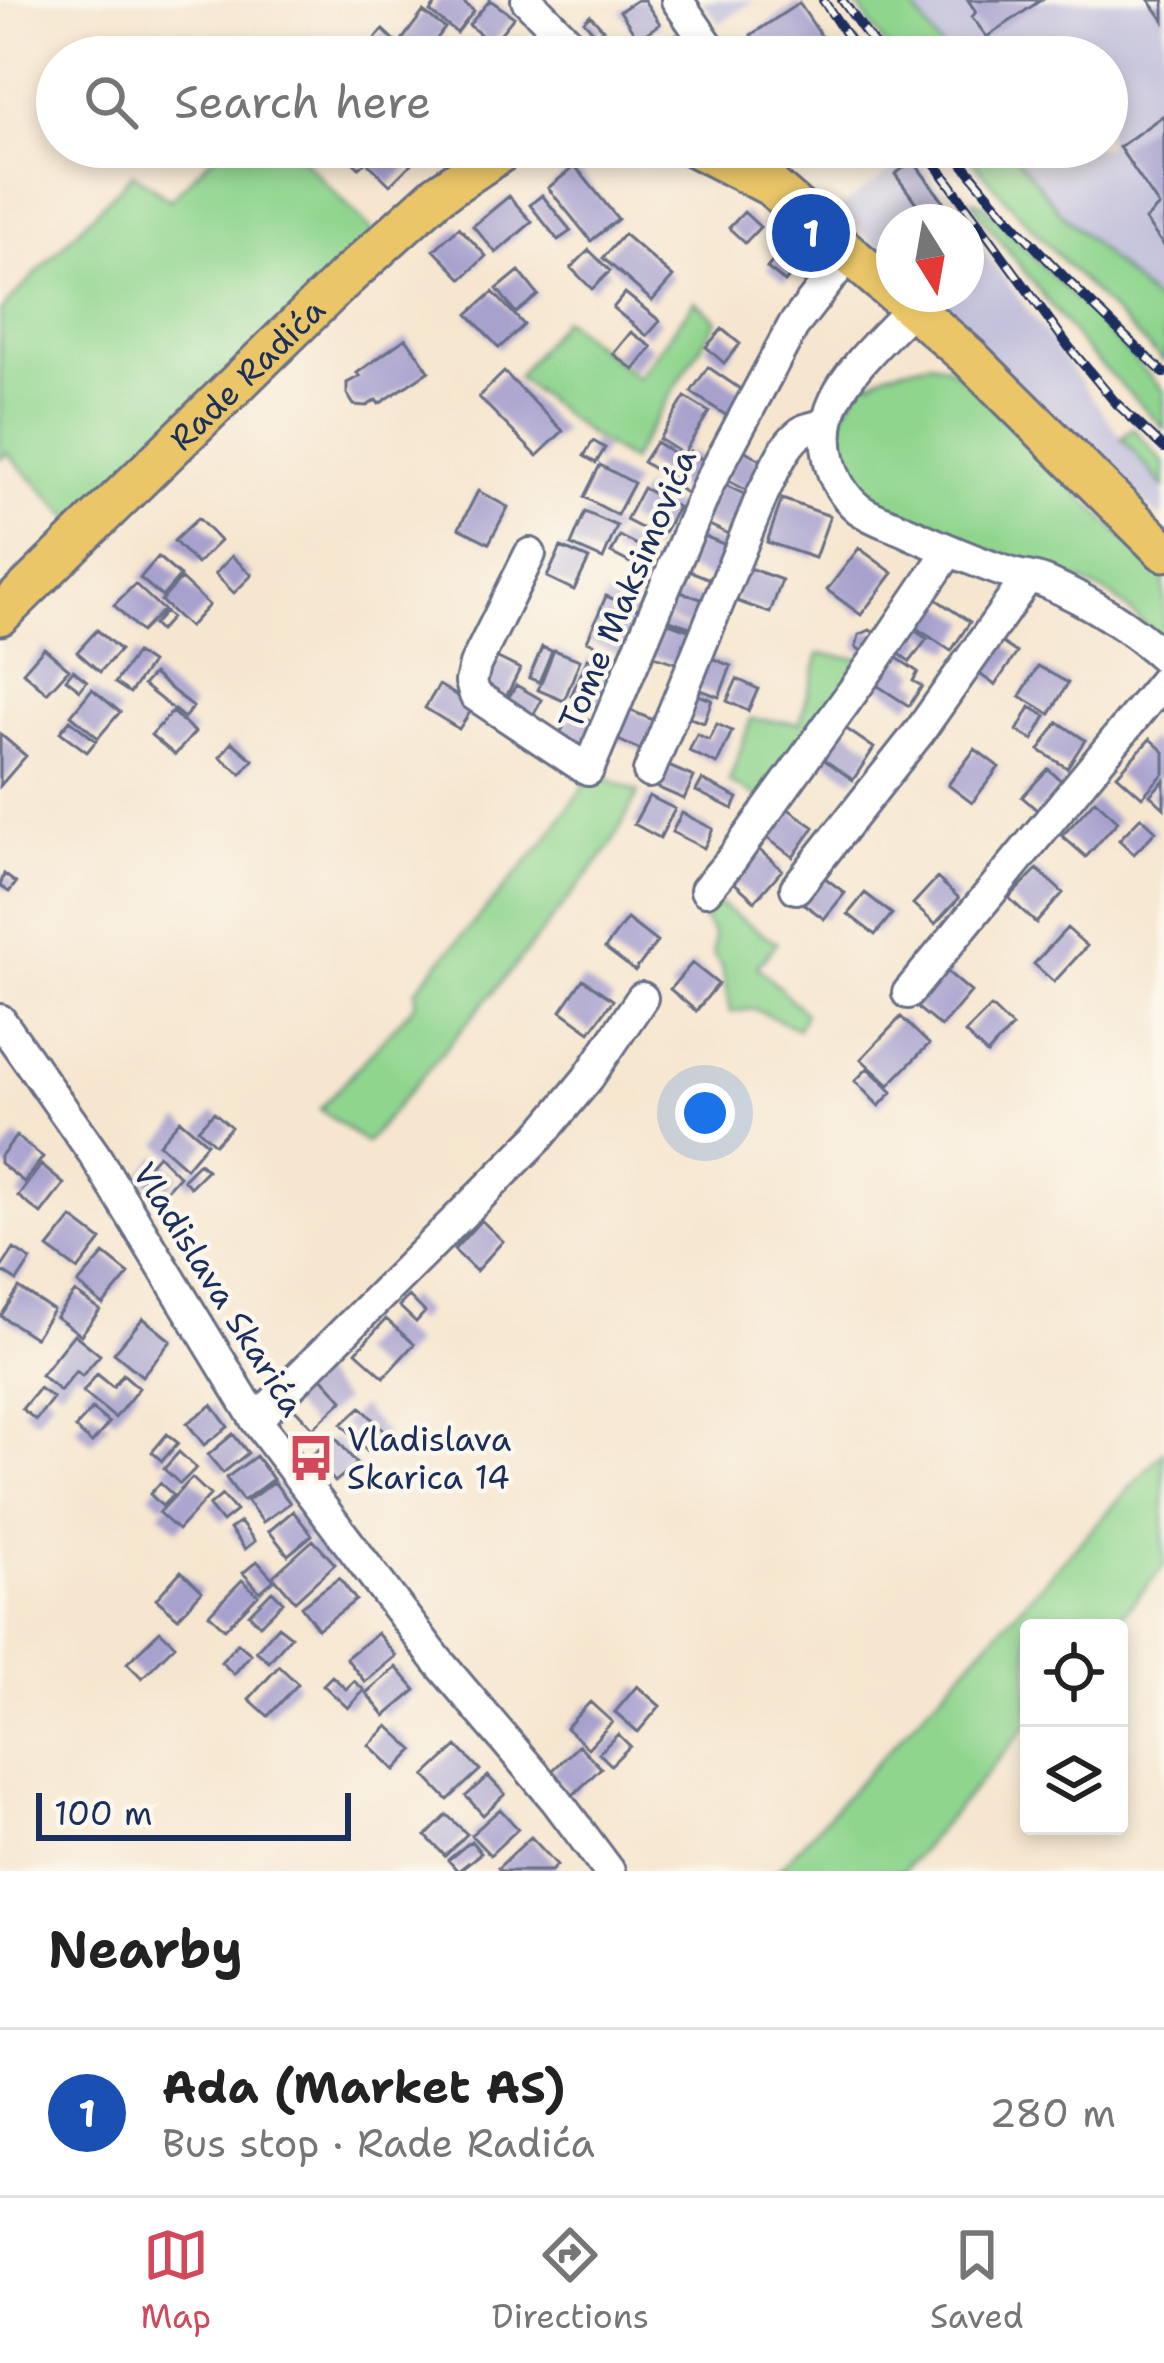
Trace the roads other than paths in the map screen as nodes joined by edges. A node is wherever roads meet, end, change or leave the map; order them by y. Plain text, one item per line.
1 (527, 0) edge
2 (677, 0) edge
3 (562, 36) edge
4 (702, 36) edge
5 (477, 168) edge
6 (771, 168) edge
7 (850, 253) junction
8 (876, 276) edge
9 (892, 312) edge
10 (917, 312) edge
11 (827, 424) junction
12 (949, 551) junction
13 (1164, 551) edge
14 (530, 554) dead end
15 (1028, 578) junction
16 (0, 615) edge
17 (1164, 657) edge
18 (1164, 682) edge
19 (649, 772) dead end
20 (796, 888) dead end
21 (706, 890) dead end
22 (908, 993) dead end
23 (642, 998) dead end
24 (0, 1020) edge
25 (256, 1420) junction
26 (609, 1871) edge

1 - 3 street
2 - 4 street
5 - 16 main road, Rade Radića
6 - 7 main road
7 - 8 main road
7 - 14 street, Tome Maksimovića
9 - 11 street
10 - 13 main road
11 - 12 street
11 - 19 street
12 - 15 street
12 - 21 street
15 - 17 street
15 - 20 street
18 - 22 street
23 - 25 street
24 - 25 street, Vladislava Skarića
25 - 26 street, Vladislava Skarića

